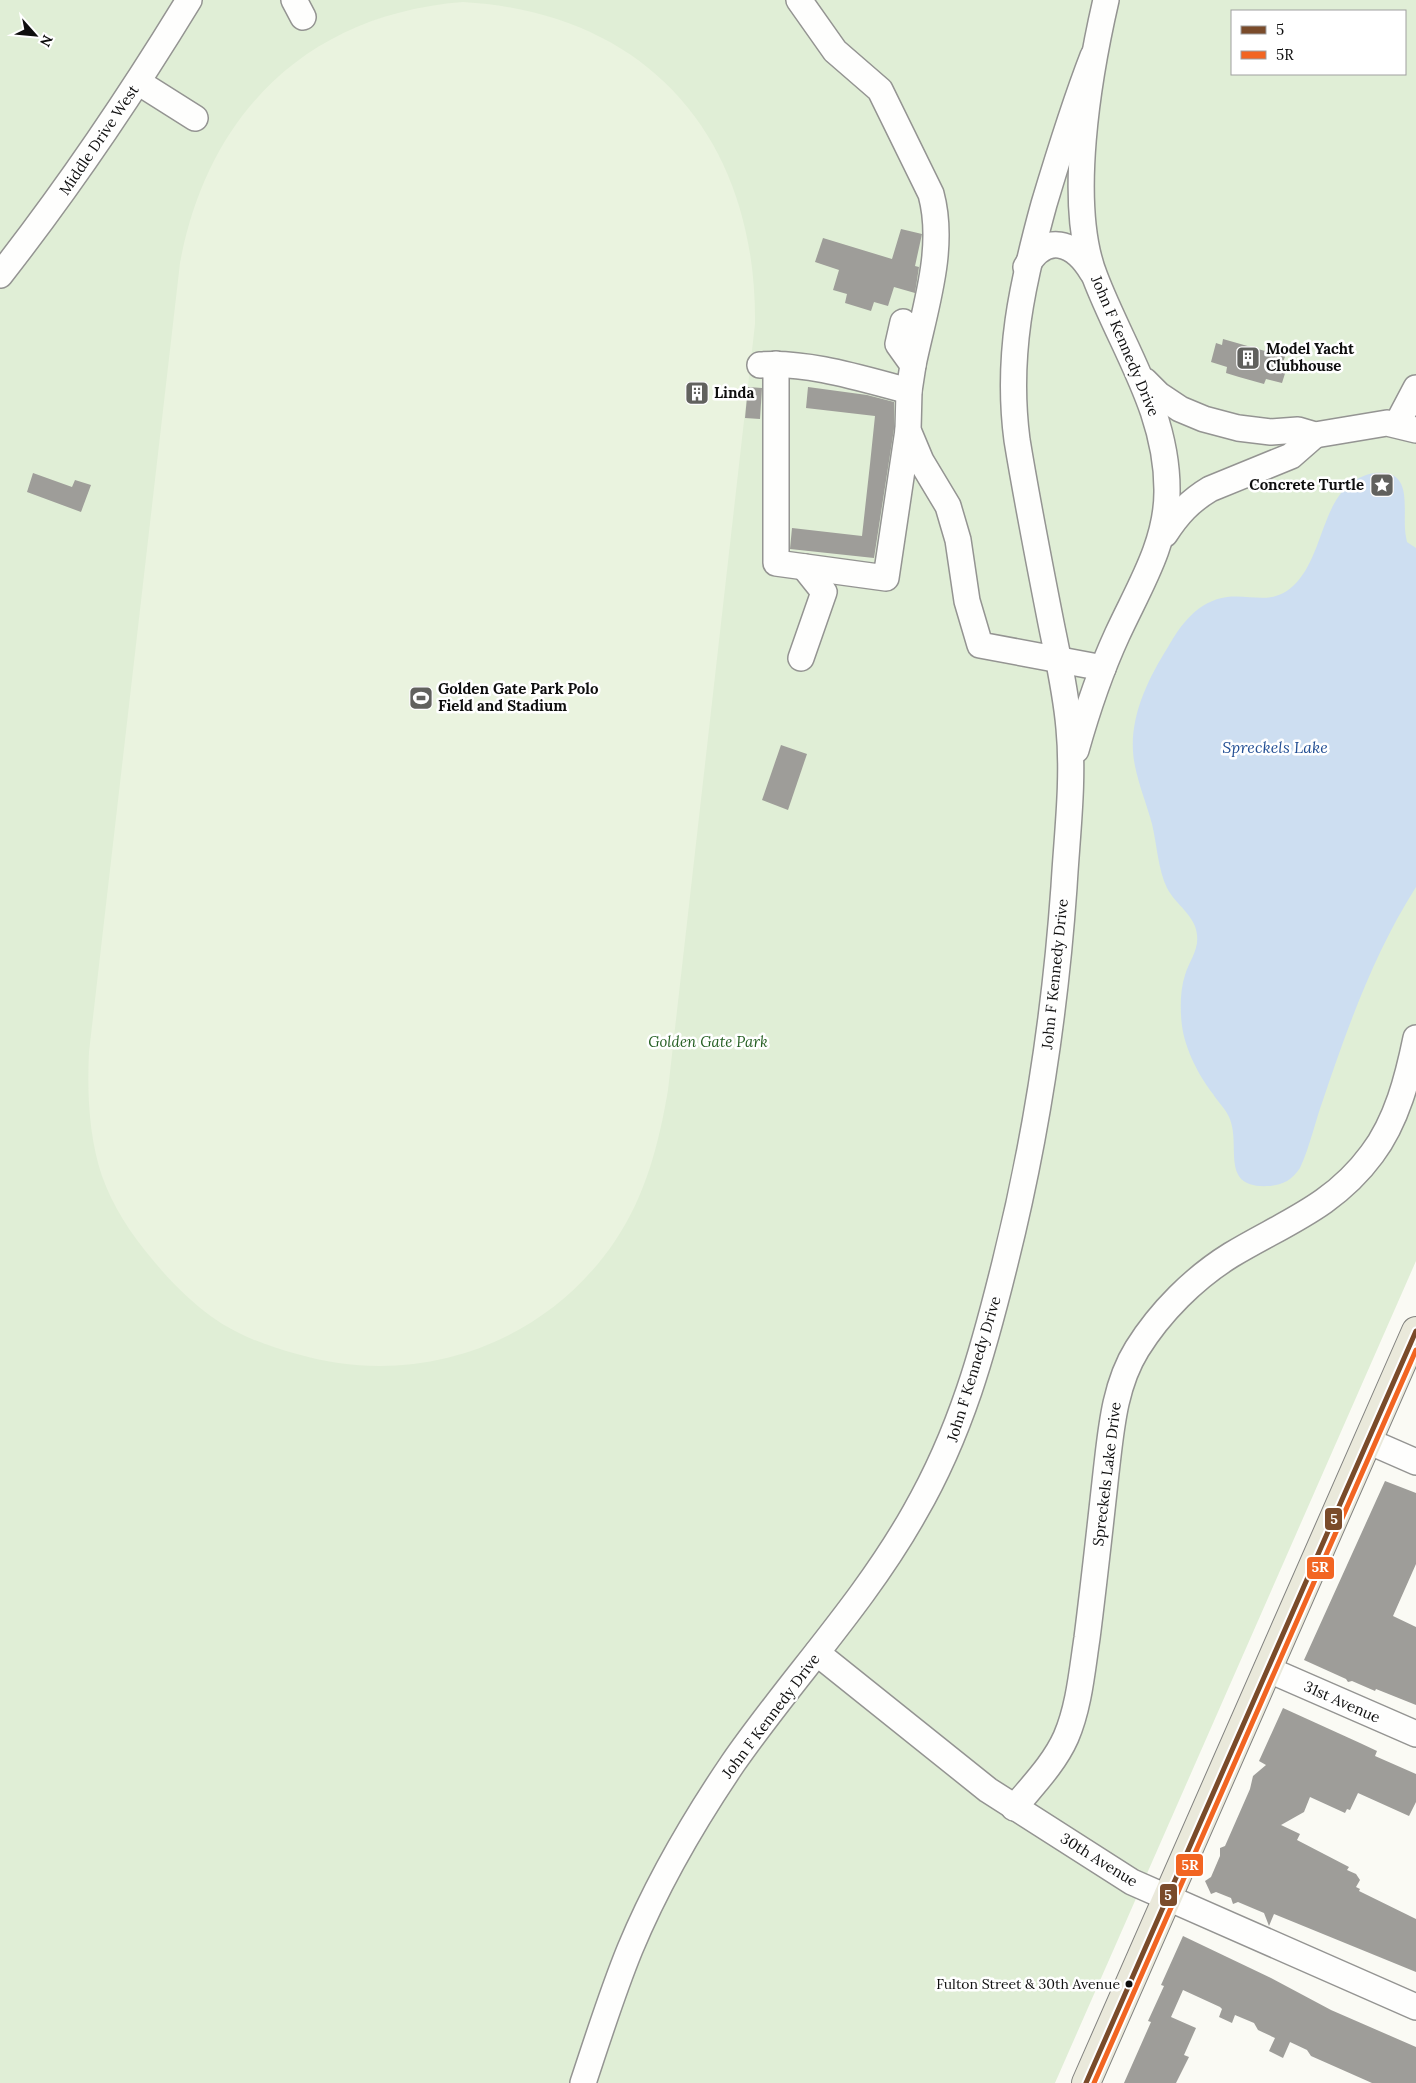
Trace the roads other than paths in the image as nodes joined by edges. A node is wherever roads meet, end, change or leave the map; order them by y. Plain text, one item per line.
1 (189, 0) edge
2 (800, 0) edge
3 (1106, 0) edge
4 (1093, 56) junction
5 (138, 82) junction
6 (195, 118) dead end
7 (1026, 267) junction
8 (0, 275) edge
9 (1094, 275) junction
10 (903, 322) dead end
11 (913, 365) junction
12 (1140, 374) junction
13 (1416, 388) edge
14 (909, 391) junction
15 (1406, 427) edge
16 (908, 430) junction
17 (1315, 435) junction
18 (1151, 563) junction
19 (804, 567) junction
20 (801, 658) dead end
21 (1059, 661) junction
22 (1103, 668) junction
23 (1071, 769) junction
24 (1416, 1038) edge
25 (1416, 1331) edge
26 (1368, 1441) junction
27 (1416, 1462) edge
28 (818, 1653) junction
29 (1267, 1669) junction
30 (1416, 1734) edge
31 (1014, 1808) junction
32 (1167, 1898) junction
33 (1416, 2007) edge
34 (583, 2083) edge
35 (1086, 2083) edge

1 - 5 street, Middle Drive West
2 - 11 street
3 - 4 street, John F Kennedy Drive
4 - 7 street, John F Kennedy Drive
4 - 9 street, John F Kennedy Drive
5 - 6 street
5 - 8 street, Middle Drive West
7 - 9 street
7 - 21 street, John F Kennedy Drive
9 - 12 street, John F Kennedy Drive
10 - 11 street
11 - 14 street
12 - 17 street
12 - 18 street, John F Kennedy Drive
13 - 15 street
14 - 16 street
14 - 19 street
15 - 17 street
16 - 19 street
16 - 21 street
17 - 18 street
18 - 22 street, John F Kennedy Drive
19 - 20 street
21 - 22 street
21 - 23 street, John F Kennedy Drive
22 - 23 street, John F Kennedy Drive
23 - 28 street, John F Kennedy Drive
24 - 31 street, Spreckels Lake Drive
25 - 26 main road
26 - 27 street
26 - 29 main road
28 - 31 street, 30th Avenue
28 - 34 street, John F Kennedy Drive
29 - 30 street, 31st Avenue
29 - 32 main road
31 - 32 street, 30th Avenue
32 - 33 street, 30th Avenue
32 - 35 main road

